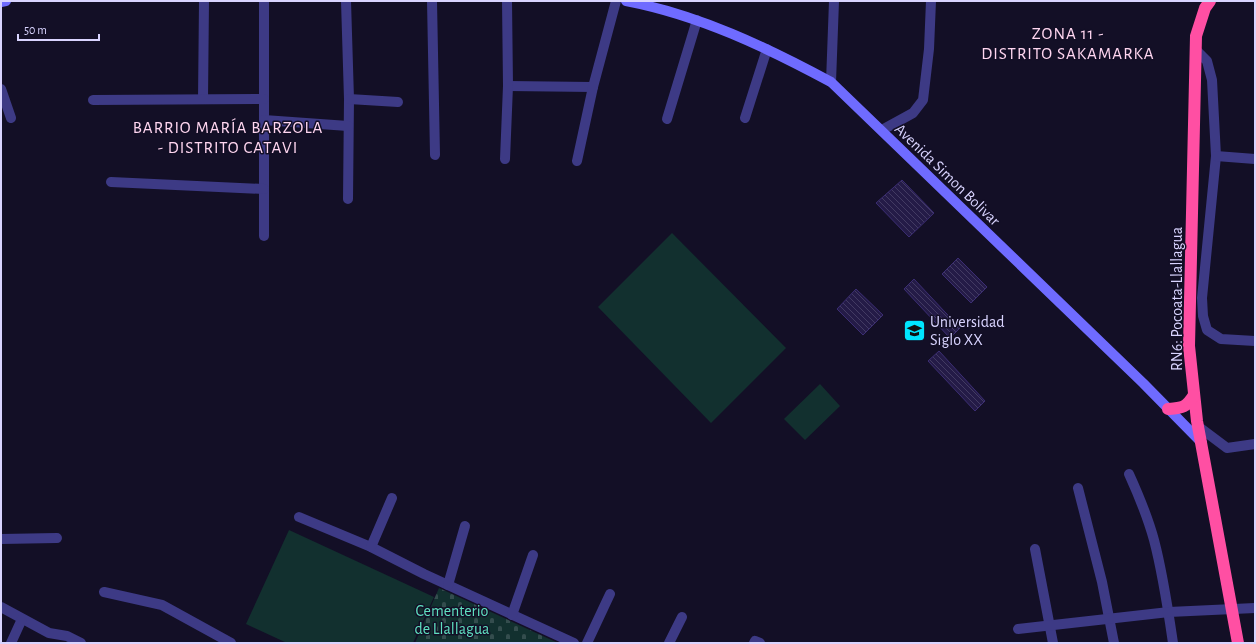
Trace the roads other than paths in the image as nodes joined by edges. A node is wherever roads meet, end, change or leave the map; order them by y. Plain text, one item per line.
1 (6, 1) edge
2 (204, 1) edge
3 (264, 1) edge
4 (346, 1) edge
5 (432, 1) edge
6 (507, 1) edge
7 (616, 1) edge
8 (626, 1) edge
9 (834, 1) edge
10 (931, 1) edge
11 (1, 2) edge
12 (1206, 3) edge
13 (657, 4) edge
14 (697, 20) junction
15 (767, 49) junction
16 (1196, 50) junction
17 (831, 82) junction
18 (508, 86) junction
19 (593, 87) junction
20 (1, 89) edge
21 (203, 99) junction
22 (264, 99) junction
23 (350, 99) junction
24 (94, 100) dead end
25 (398, 102) dead end
26 (11, 118) dead end
27 (745, 118) dead end
28 (667, 119) dead end
29 (264, 120) junction
30 (348, 126) junction
31 (882, 130) junction
32 (435, 155) dead end
33 (1216, 156) junction
34 (1255, 158) edge
35 (504, 159) dead end
36 (577, 161) dead end
37 (111, 182) dead end
38 (264, 189) junction
39 (348, 199) dead end
40 (264, 236) dead end
41 (1255, 341) edge
42 (1194, 395) junction
43 (1168, 409) junction
44 (1199, 428) junction
45 (1202, 443) junction
46 (1255, 444) edge
47 (1129, 474) dead end
48 (1078, 488) dead end
49 (392, 498) dead end
50 (299, 518) dead end
51 (465, 526) dead end
52 (57, 538) dead end
53 (1, 539) edge
54 (371, 548) junction
55 (1035, 548) dead end
56 (533, 554) dead end
57 (448, 585) junction
58 (104, 592) dead end
59 (610, 594) dead end
60 (1, 607) edge
61 (1255, 608) edge
62 (1232, 610) junction
63 (1169, 612) junction
64 (512, 615) junction
65 (682, 617) dead end
66 (22, 619) junction
67 (1110, 619) junction
68 (1049, 626) junction
69 (1018, 629) dead end
70 (10, 643) edge
71 (81, 643) edge
72 (231, 643) edge
73 (574, 643) edge
74 (587, 643) edge
75 (668, 643) edge
76 (754, 643) edge
77 (760, 643) edge
78 (1053, 643) edge
79 (1114, 643) edge
80 (1173, 643) edge
81 (1238, 643) edge

1 - 11 main road
2 - 21 street
3 - 22 street
4 - 23 street
5 - 32 street
6 - 18 street
7 - 19 street
8 - 13 main road, Avenida Simon Bolivar
9 - 17 street
10 - 31 street
12 - 16 highway, RN6: Pocoata-Llallagua
13 - 14 main road, Avenida Simon Bolivar
14 - 15 main road, Avenida Simon Bolivar
14 - 28 street
15 - 17 main road, Avenida Simon Bolivar
15 - 27 street
16 - 33 street
16 - 42 highway, RN6: Pocoata-Llallagua
17 - 31 main road, Avenida Simon Bolivar
18 - 19 street
18 - 35 street
19 - 36 street
20 - 26 street
21 - 22 street
21 - 24 street
22 - 29 street
23 - 25 street
23 - 30 street
29 - 30 street
29 - 38 street
30 - 39 street
31 - 43 main road, Avenida Simon Bolivar
33 - 34 street
33 - 41 street
37 - 38 street
38 - 40 street
42 - 43 highway
42 - 44 highway, RN6: Pocoata-Llallagua
43 - 45 main road, Avenida Simon Bolivar
44 - 45 highway, RN6: Pocoata-Llallagua
44 - 46 street
45 - 62 highway, RN6: Pocoata-Llallagua
47 - 63 street
48 - 67 street
49 - 54 street
50 - 54 street
51 - 57 street
52 - 53 street
54 - 57 street
55 - 68 street
56 - 64 street
57 - 64 street
58 - 72 street
59 - 74 street
60 - 66 street
61 - 62 street
62 - 63 street
62 - 81 highway, RN6: Pocoata-Llallagua
63 - 67 street
63 - 80 street
64 - 73 street
65 - 75 street
66 - 70 street
66 - 71 street
67 - 68 street
67 - 79 street
68 - 69 street
68 - 78 street
76 - 77 street

